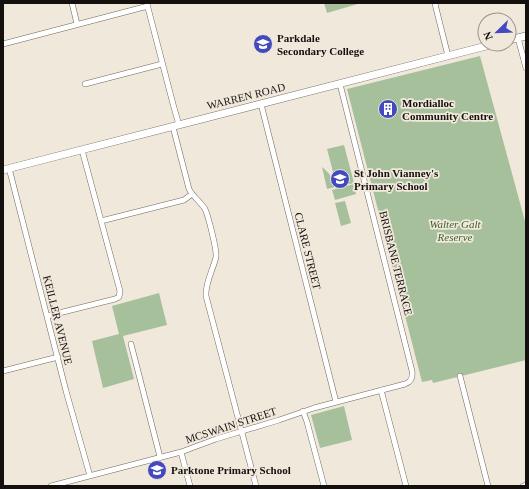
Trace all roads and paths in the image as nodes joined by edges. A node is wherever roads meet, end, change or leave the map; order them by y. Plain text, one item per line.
1 (72, 3) edge
2 (435, 3) edge
3 (147, 5) edge
4 (77, 24) junction
5 (526, 36) edge
6 (518, 38) joint
7 (3, 44) edge
8 (477, 48) edge
9 (448, 56) junction
10 (162, 64) junction
11 (526, 68) edge
12 (85, 84) dead end
13 (340, 84) junction
14 (261, 104) junction
15 (176, 126) junction
16 (82, 150) junction
17 (6, 169) edge
18 (192, 194) junction
19 (101, 221) junction
20 (47, 316) junction
21 (131, 344) dead end
22 (58, 357) junction
23 (3, 371) edge
24 (460, 376) dead end
25 (413, 377) joint
26 (381, 390) junction
27 (336, 402) junction
28 (303, 411) junction
29 (241, 431) junction
30 (181, 452) junction
31 (160, 458) junction
32 (90, 476) junction
33 (60, 485) edge
34 (526, 485) edge
35 (51, 486) edge
36 (190, 486) edge
37 (256, 486) edge
38 (324, 486) edge
39 (406, 486) edge
40 (488, 486) edge
41 (523, 486) edge

1 - 4 street
2 - 9 street
3 - 4 street
3 - 10 street
4 - 7 street
5 - 6 street
6 - 11 street
8 - 9 street, WARREN ROAD
9 - 13 street, WARREN ROAD
10 - 12 street
10 - 15 street
13 - 14 street, WARREN ROAD
13 - 25 street, BRISBANE TERRACE
14 - 15 street, WARREN ROAD
14 - 27 street, CLARE STREET
15 - 16 street, WARREN ROAD
15 - 18 street
16 - 17 street, WARREN ROAD
16 - 19 street
17 - 20 street, KEILLER AVENUE
18 - 19 street
18 - 29 street
19 - 20 street
20 - 22 street, KEILLER AVENUE
21 - 31 street
22 - 23 street
22 - 32 street, KEILLER AVENUE
24 - 40 street
25 - 26 street, MCSWAIN STREET
26 - 27 street, MCSWAIN STREET
26 - 39 street
27 - 28 street, MCSWAIN STREET
28 - 29 street, MCSWAIN STREET
28 - 38 street
29 - 30 street, MCSWAIN STREET
29 - 37 street
30 - 31 street, MCSWAIN STREET
30 - 36 street
31 - 32 street, MCSWAIN STREET
32 - 33 street, MCSWAIN STREET
33 - 35 street, MCSWAIN STREET
34 - 41 street

